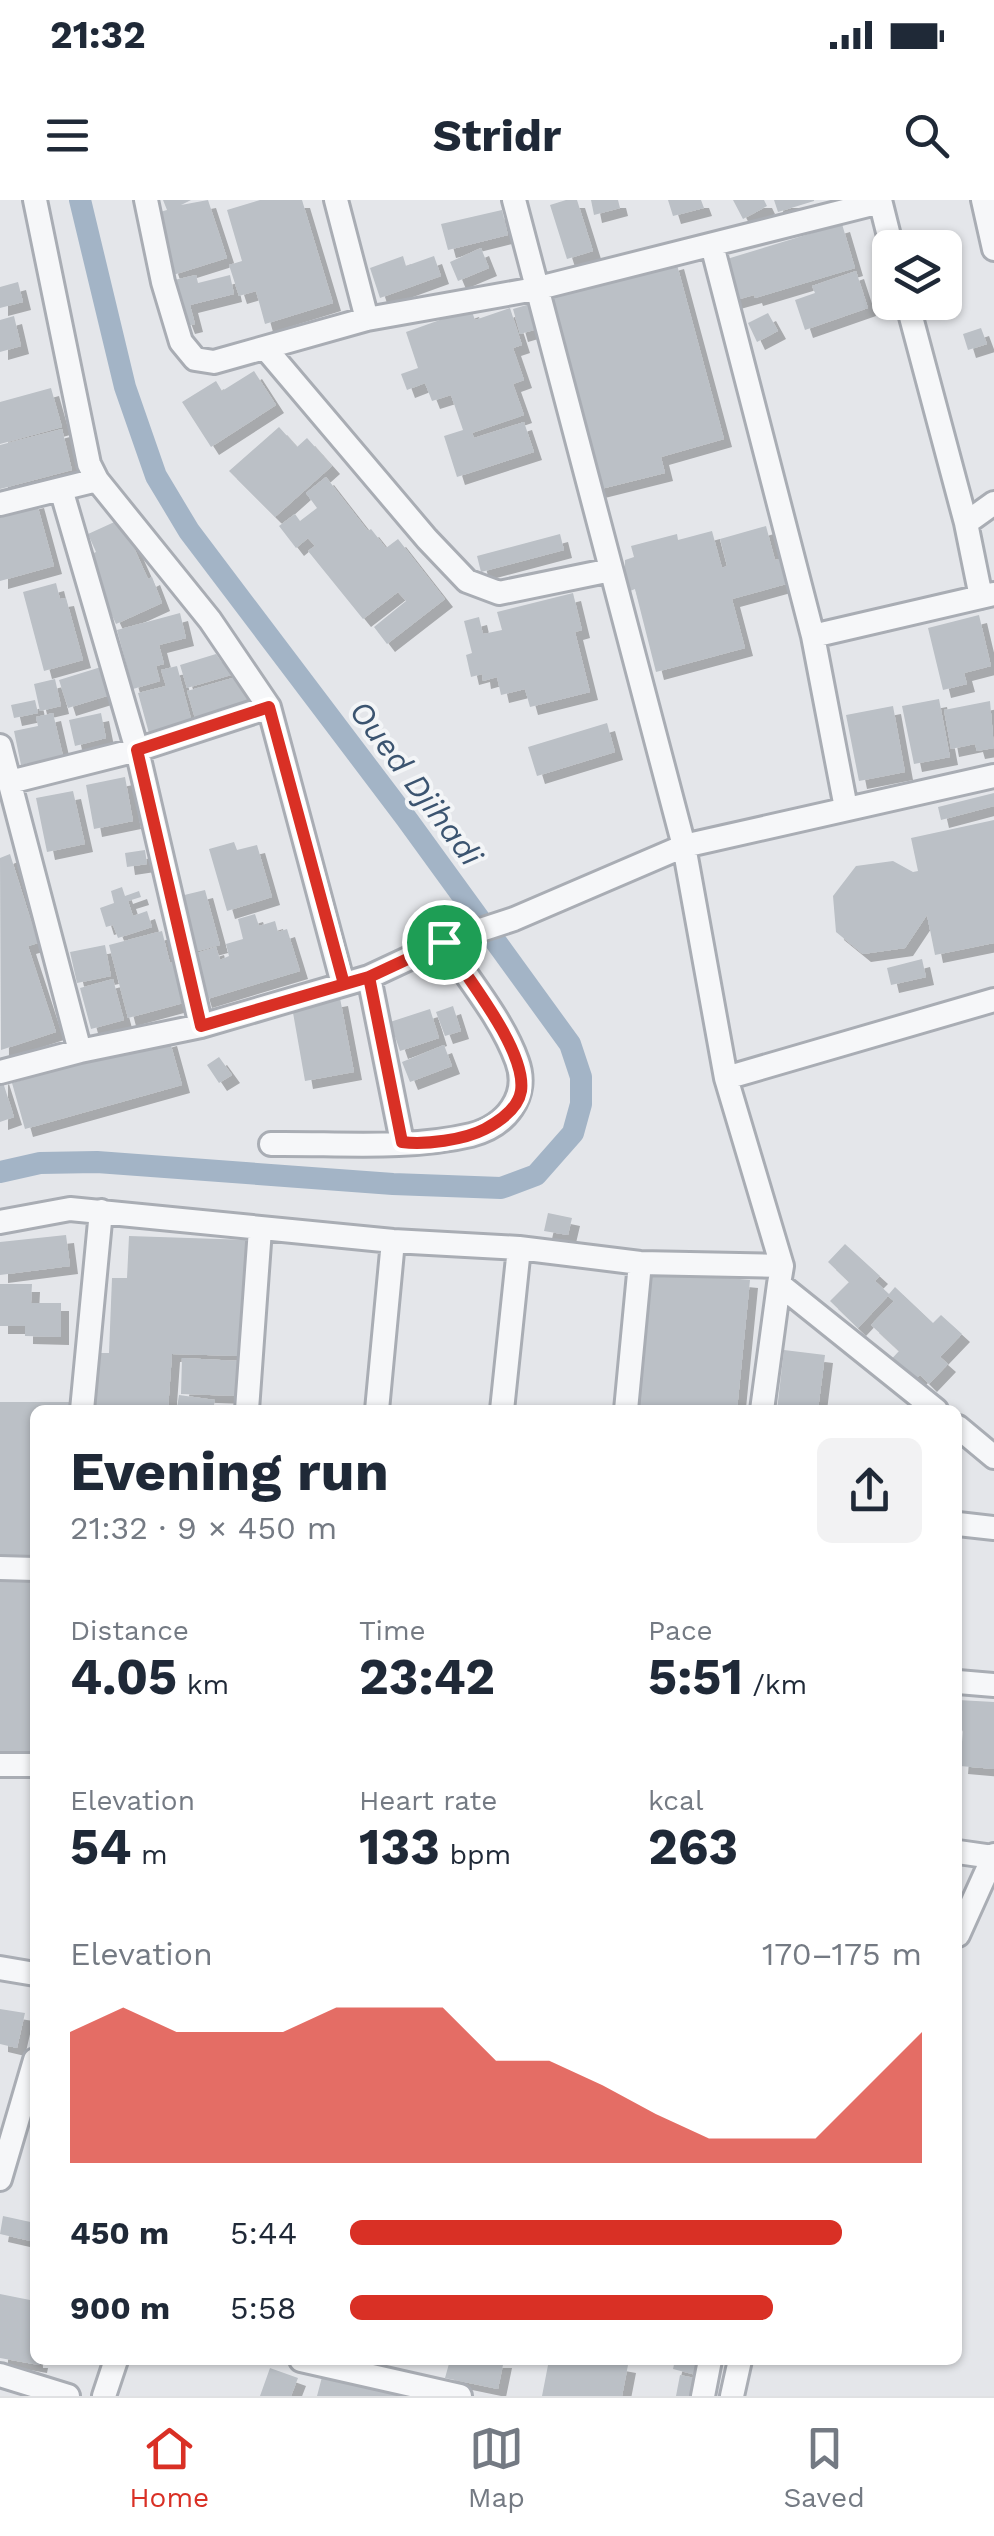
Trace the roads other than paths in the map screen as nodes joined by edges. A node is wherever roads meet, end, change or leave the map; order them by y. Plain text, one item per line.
1 (35, 200) edge
2 (146, 200) edge
3 (336, 200) edge
4 (514, 200) edge
5 (983, 200) edge
6 (880, 201) edge
7 (887, 230) edge
8 (712, 245) junction
9 (994, 250) edge
10 (536, 289) junction
11 (367, 318) junction
12 (912, 320) edge
13 (266, 349) junction
14 (97, 480) junction
15 (60, 488) junction
16 (994, 503) edge
17 (0, 504) edge
18 (966, 523) junction
19 (611, 570) junction
20 (988, 595) edge
21 (813, 636) junction
22 (269, 707) junction
23 (0, 746) edge
24 (137, 750) junction
25 (994, 776) edge
26 (10, 782) junction
27 (846, 808) junction
28 (684, 846) junction
29 (454, 939) junction
30 (369, 977) junction
31 (344, 984) junction
32 (994, 1000) edge
33 (201, 1026) junction
34 (80, 1051) junction
35 (0, 1072) edge
36 (726, 1078) junction
37 (402, 1142) junction
38 (271, 1144) dead end
39 (101, 1211) junction
40 (0, 1222) edge
41 (260, 1229) junction
42 (393, 1240) junction
43 (519, 1248) junction
44 (640, 1263) junction
45 (780, 1275) junction
46 (82, 1405) edge
47 (246, 1405) edge
48 (377, 1405) edge
49 (503, 1405) edge
50 (626, 1405) edge
51 (763, 1405) edge
52 (930, 1405) edge
53 (962, 1430) edge
54 (994, 1456) edge
55 (962, 1524) edge
56 (994, 1528) edge
57 (0, 1568) edge
58 (30, 1569) edge
59 (962, 1682) edge
60 (994, 1685) edge
61 (0, 1765) edge
62 (30, 1765) edge
63 (962, 1852) edge
64 (994, 1856) edge
65 (962, 1926) edge
66 (0, 1968) edge
67 (30, 1973) edge
68 (30, 2074) edge
69 (0, 2084) edge
70 (25, 2088) junction
71 (0, 2179) edge
72 (114, 2365) edge
73 (323, 2365) edge
74 (709, 2365) edge
75 (739, 2365) edge
76 (0, 2376) edge
77 (68, 2396) edge
78 (104, 2396) edge
79 (460, 2396) edge
80 (703, 2396) edge
81 (732, 2396) edge

1 - 14 street
2 - 13 street
3 - 11 street
4 - 10 street
5 - 9 street
6 - 7 street
6 - 8 street
8 - 10 street
8 - 21 street
10 - 11 street
10 - 19 street
11 - 13 street
12 - 18 street
13 - 19 street
14 - 15 street
14 - 22 street
15 - 17 street
15 - 24 street
16 - 18 street
18 - 20 street
19 - 28 street
20 - 21 street
21 - 27 street
22 - 24 street
22 - 31 street
23 - 26 street
24 - 26 street
24 - 33 street
25 - 27 street
26 - 34 street
27 - 28 street
28 - 29 street
28 - 36 street
29 - 30 street
29 - 37 street
30 - 31 street
30 - 37 street
31 - 33 street
32 - 36 street
33 - 34 street
34 - 35 street
36 - 45 street
37 - 38 street
39 - 40 street
39 - 41 street
39 - 46 street
41 - 42 street
41 - 47 street
42 - 43 street
42 - 48 street
43 - 44 street
43 - 49 street
44 - 45 street
44 - 50 street
45 - 51 street
45 - 52 street
53 - 54 street
55 - 56 street
57 - 58 street
59 - 60 street
61 - 62 street
63 - 64 street
64 - 65 street
66 - 67 street
68 - 70 street
69 - 70 street
70 - 71 street
72 - 78 street
73 - 79 street
74 - 80 street
75 - 81 street
76 - 77 street

